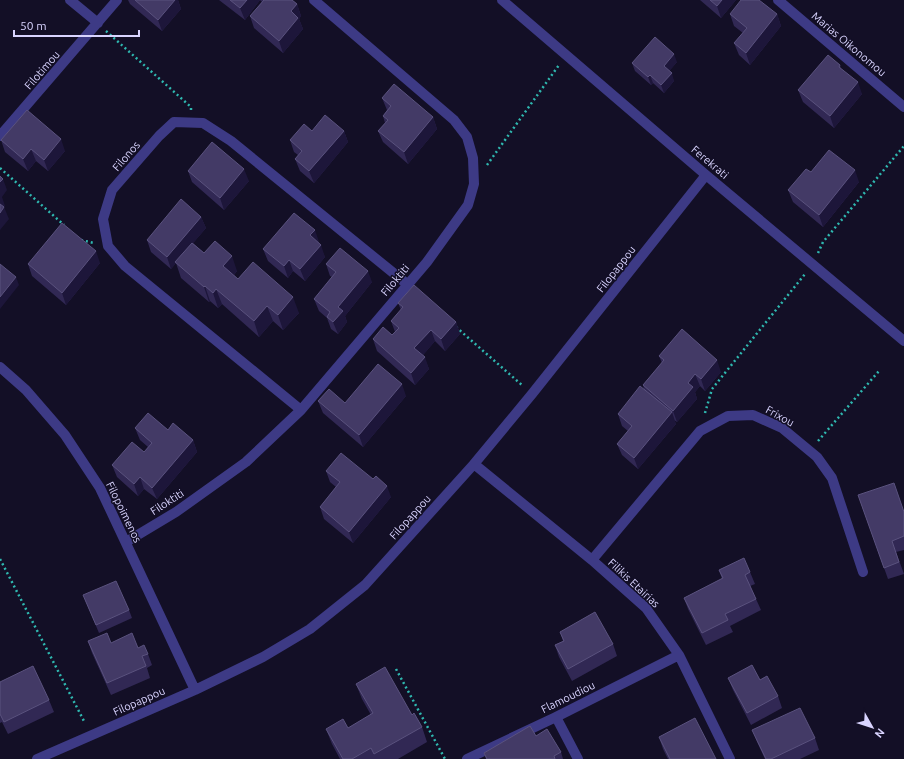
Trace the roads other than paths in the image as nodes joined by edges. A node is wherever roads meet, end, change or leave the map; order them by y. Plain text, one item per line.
1 (70, 0) edge
2 (117, 0) edge
3 (314, 0) edge
4 (778, 0) edge
5 (509, 2) edge
6 (98, 23) junction
7 (904, 107) edge
8 (0, 136) edge
9 (706, 175) junction
10 (407, 284) junction
11 (904, 341) edge
12 (0, 367) edge
13 (301, 410) junction
14 (474, 464) junction
15 (126, 542) junction
16 (592, 560) junction
17 (863, 572) dead end
18 (679, 655) junction
19 (195, 690) junction
20 (556, 717) junction
21 (37, 759) edge
22 (467, 759) edge
23 (578, 759) edge
24 (730, 759) edge

1 - 6 street
2 - 6 street, Filotimou
3 - 10 street, Filoktiti
4 - 7 street, Marias Oikonomou
5 - 9 street, Ferekrati
6 - 8 street, Filotimou
9 - 11 street, Ferekrati
9 - 14 street, Filopappou
10 - 13 street, Filoktiti
10 - 13 street, Filonos
12 - 15 street, Filopoimenos
13 - 15 street, Filoktiti
14 - 16 street, Filikis Etairias
14 - 19 street, Filopappou
15 - 19 street, Filopoimenos
16 - 17 street, Frixou
16 - 18 street, Filikis Etairias
18 - 20 street, Flamoudiou
18 - 24 street, Filikis Etairias
19 - 21 street, Filopappou
20 - 22 street, Flamoudiou
20 - 23 street

